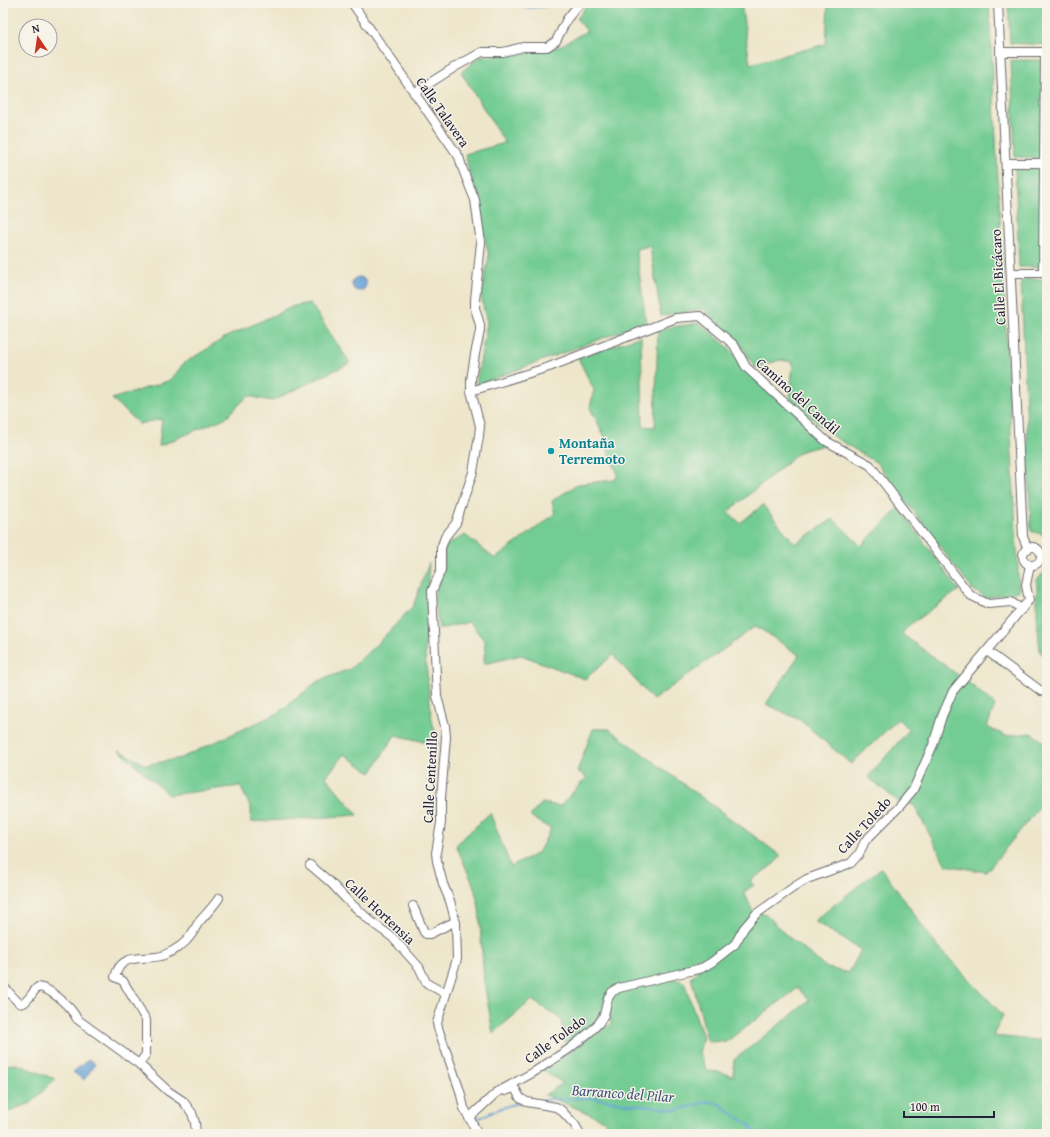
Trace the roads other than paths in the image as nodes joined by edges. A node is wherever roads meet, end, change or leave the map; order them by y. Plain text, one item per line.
1 (352, 3) edge
2 (580, 3) edge
3 (998, 3) edge
4 (1000, 52) junction
5 (1046, 52) edge
6 (414, 93) junction
7 (1006, 163) junction
8 (1045, 163) edge
9 (1010, 273) junction
10 (471, 391) junction
11 (1028, 549) junction
12 (1044, 552) edge
13 (1030, 565) junction
14 (1022, 609) junction
15 (987, 651) junction
16 (1041, 691) dead end
17 (310, 864) dead end
18 (219, 898) dead end
19 (413, 906) dead end
20 (456, 923) junction
21 (3, 986) edge
22 (446, 994) junction
23 (139, 1064) junction
24 (496, 1093) junction
25 (469, 1118) junction
26 (196, 1134) edge
27 (478, 1134) edge
28 (580, 1134) edge

1 - 6 street, Calle Talavera
2 - 6 street
3 - 4 street, Calle El Bicácaro
4 - 5 street
4 - 7 street, Calle El Bicácaro
5 - 8 street
6 - 10 street, Calle Talavera
7 - 8 street
7 - 9 street, Calle El Bicácaro
8 - 9 street
9 - 11 street, Calle El Bicácaro
10 - 14 street, Camino del Candil
10 - 20 street, Calle Centenillo
11 - 12 street
11 - 13 street
12 - 13 street
13 - 14 street, Calle Toledo
14 - 15 street, Calle Toledo
15 - 16 street
15 - 24 street, Calle Toledo
17 - 22 street, Calle Hortensia
18 - 23 street
19 - 20 street
20 - 22 street, Calle Centenillo
21 - 23 street
22 - 25 street, Calle Centenillo
23 - 26 street
24 - 25 street, Calle Toledo
24 - 28 street
25 - 27 street, Calle Centenillo

